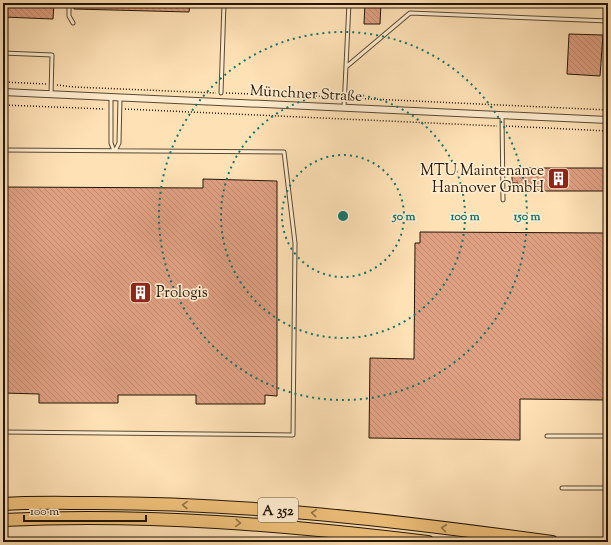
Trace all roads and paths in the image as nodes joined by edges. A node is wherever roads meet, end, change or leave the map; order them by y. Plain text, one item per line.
1 (70, 3) edge
2 (224, 3) edge
3 (349, 3) edge
4 (608, 21) edge
5 (73, 23) dead end
6 (3, 53) edge
7 (346, 67) junction
8 (3, 82) edge
9 (52, 84) junction
10 (3, 92) edge
11 (221, 93) junction
12 (51, 95) junction
13 (344, 97) junction
14 (111, 98) junction
15 (120, 98) junction
16 (3, 104) edge
17 (344, 108) junction
18 (111, 109) junction
19 (119, 109) junction
20 (608, 110) edge
21 (502, 115) junction
22 (608, 120) edge
23 (502, 126) junction
24 (608, 131) edge
25 (3, 150) edge
26 (114, 151) junction
27 (503, 200) dead end
28 (3, 432) edge
29 (547, 436) dead end
30 (608, 436) edge
31 (562, 488) dead end
32 (608, 488) edge
33 (3, 504) edge
34 (3, 520) edge
35 (428, 542) edge
36 (552, 542) edge

1 - 5 lane
2 - 11 lane
3 - 7 lane
4 - 7 lane
6 - 9 lane
7 - 13 lane
8 - 9 path
9 - 11 path
9 - 12 lane
10 - 12 street, Münchner Straße
11 - 13 path
12 - 14 street, Münchner Straße
13 - 17 lane
13 - 20 path
14 - 15 street, Münchner Straße
14 - 18 lane
15 - 17 street, Münchner Straße
15 - 19 lane
16 - 18 path
17 - 21 street, Münchner Straße
18 - 26 lane
19 - 23 path
19 - 26 lane
21 - 22 street, Münchner Straße
21 - 23 lane
23 - 24 path
23 - 27 lane
25 - 26 lane
26 - 28 lane
29 - 30 lane
31 - 32 lane
36 -> 33 highway, A 352
34 -> 35 highway, A 352

